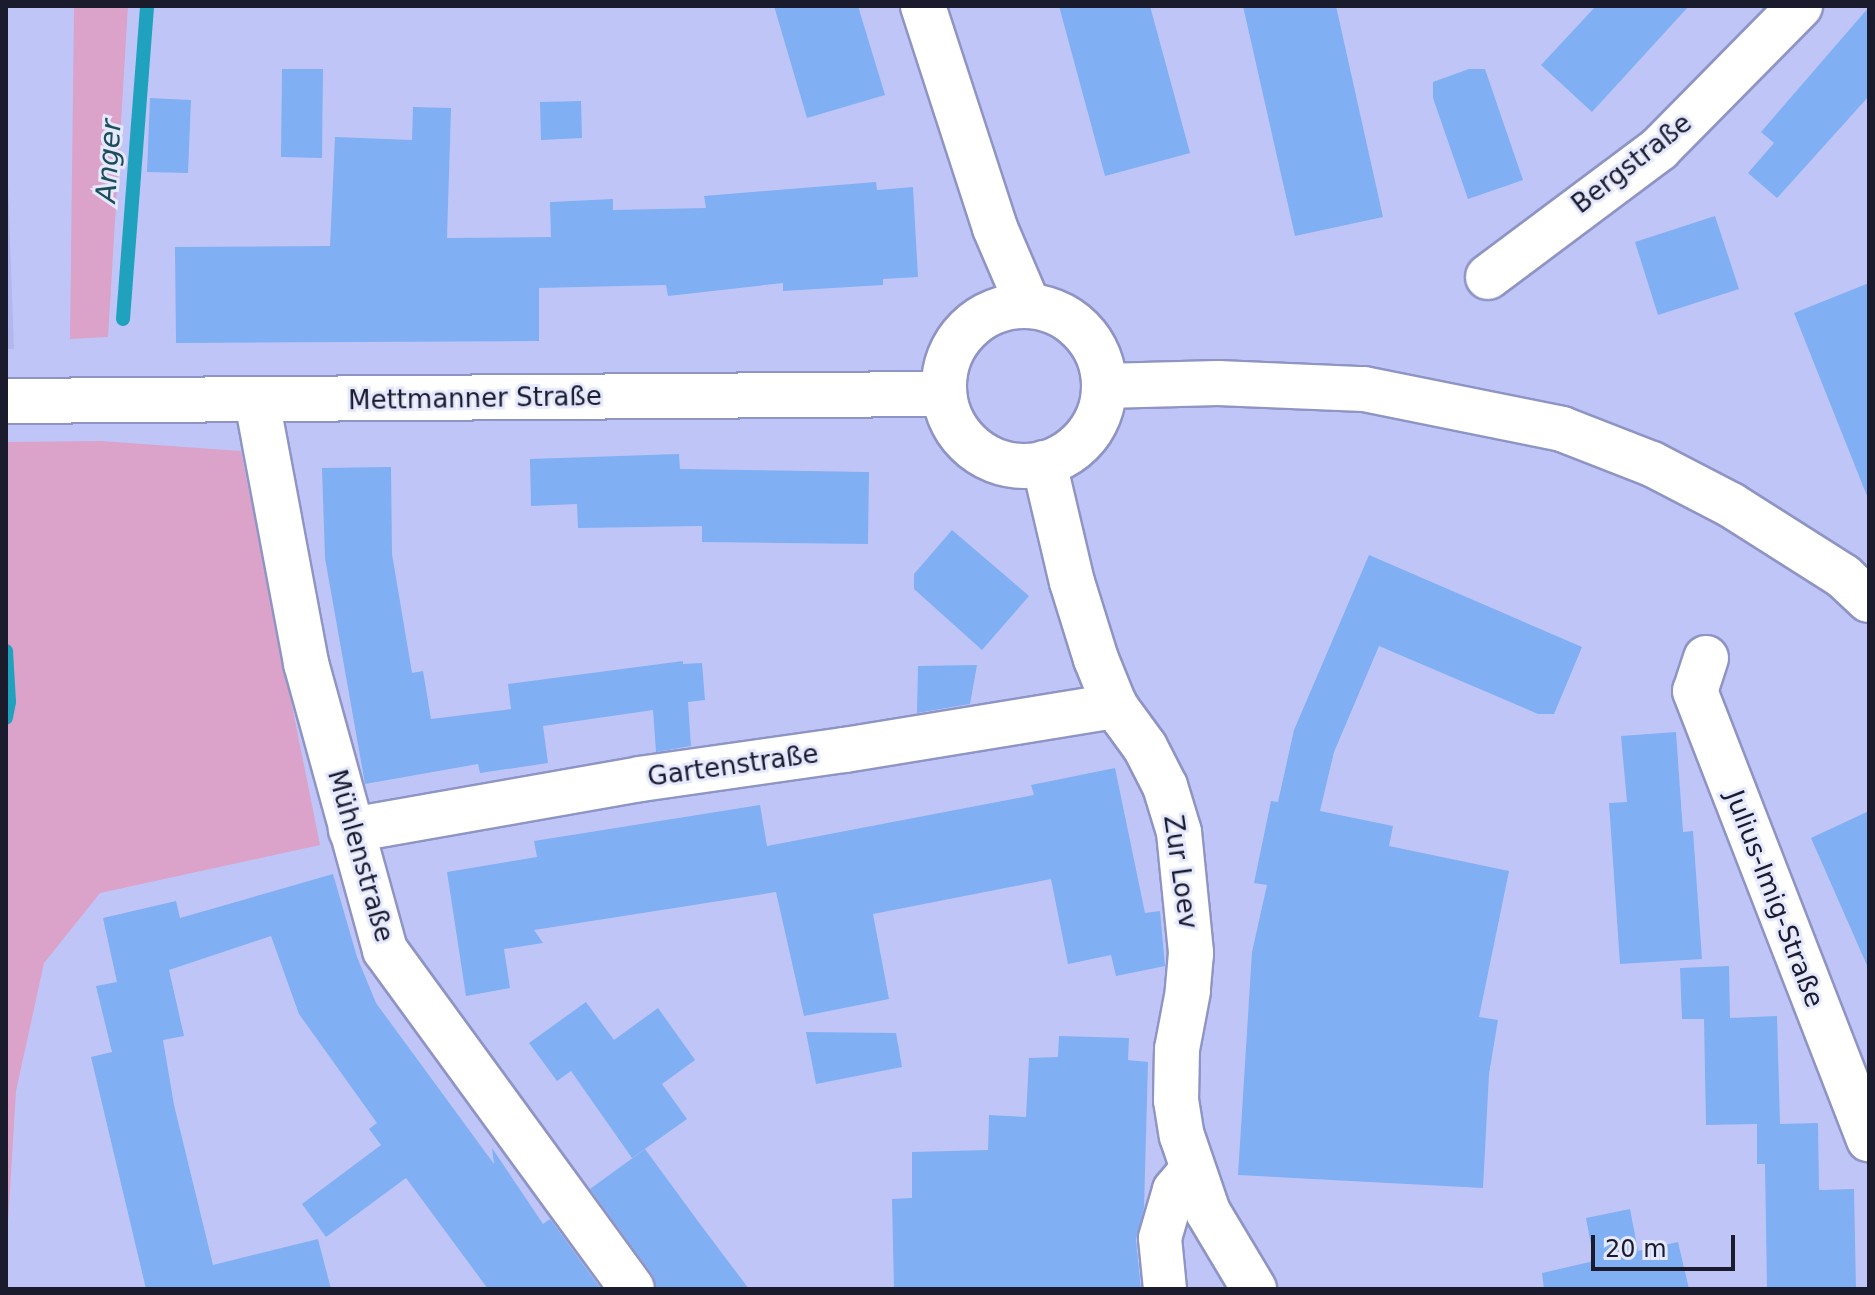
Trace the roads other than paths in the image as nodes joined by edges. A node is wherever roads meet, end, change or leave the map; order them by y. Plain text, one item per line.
1 (923, 6) edge
2 (1800, 6) edge
3 (1488, 277) dead end
4 (1028, 305) junction
5 (1104, 386) junction
6 (944, 394) junction
7 (6, 401) edge
8 (257, 401) junction
9 (1044, 463) junction
10 (1869, 600) edge
11 (1706, 658) dead end
12 (1115, 706) junction
13 (351, 830) junction
14 (1869, 1139) edge
15 (1191, 1170) junction
16 (632, 1289) edge
17 (1165, 1289) edge
18 (1254, 1289) edge

1 - 4 street
2 - 3 street, Bergstraße
4 - 5 street
4 - 6 street
5 - 9 street
5 - 10 street
6 - 8 street, Mettmanner Straße
6 - 9 street
7 - 8 street, Mettmanner Straße
8 - 13 street, Mühlenstraße
9 - 12 street, Zur Loev
11 - 14 street, Julius-Imig-Straße
12 - 13 street, Gartenstraße
12 - 15 street, Zur Loev
13 - 16 street, Mühlenstraße
15 - 17 street
15 - 18 street, Zur Loev

